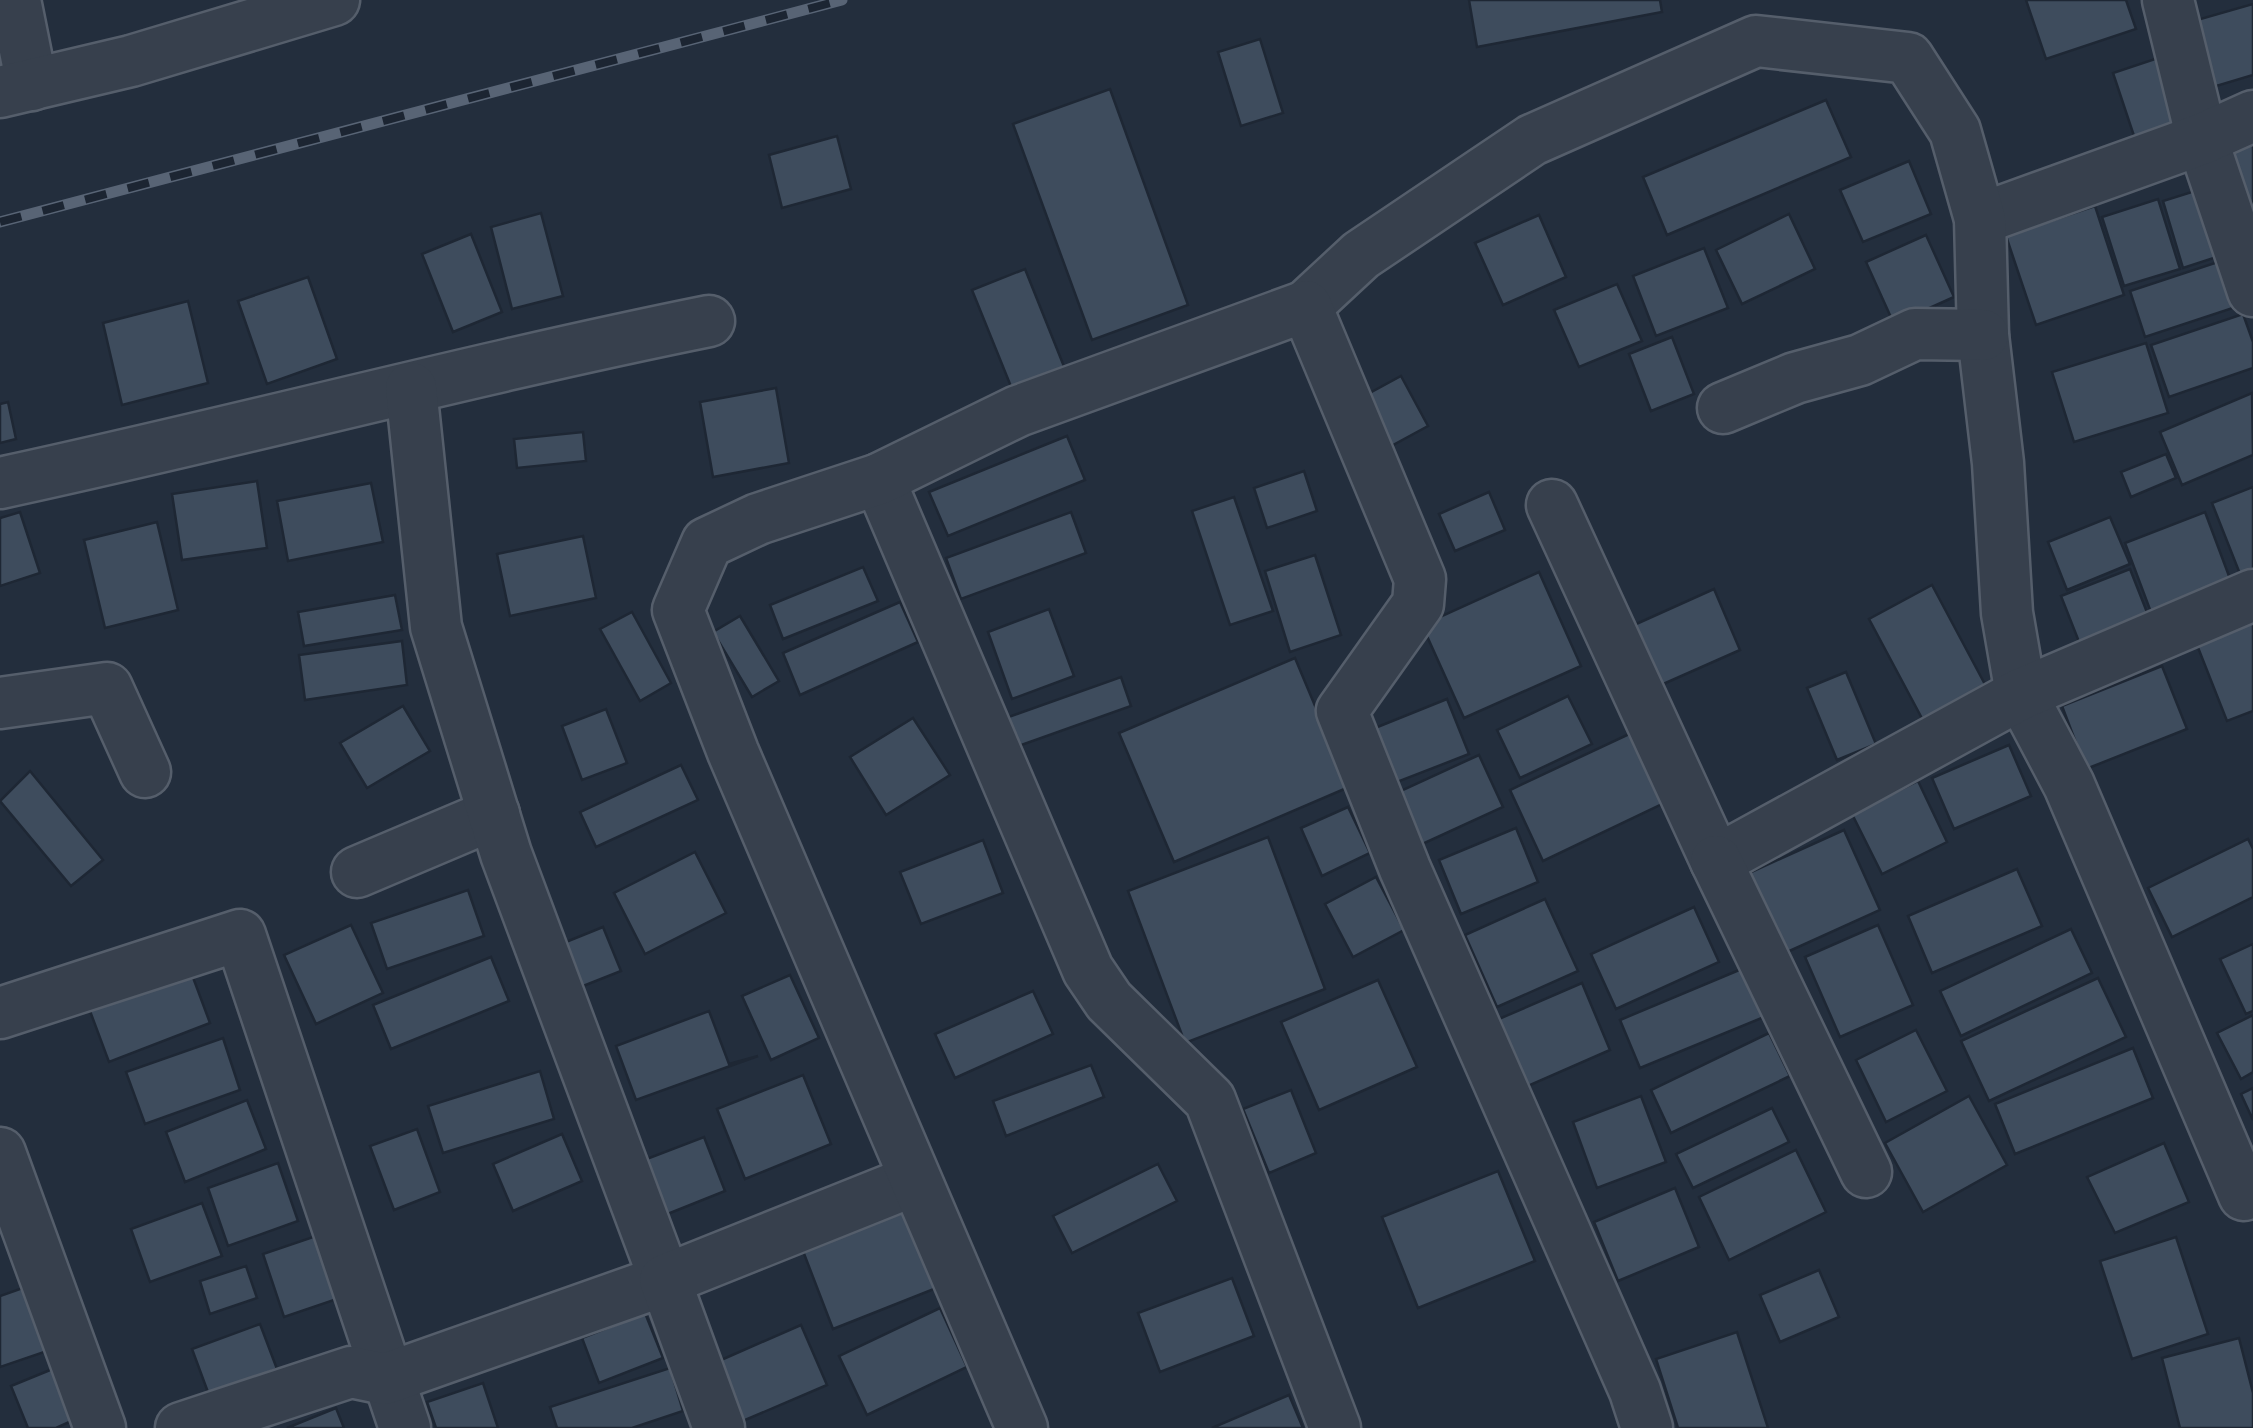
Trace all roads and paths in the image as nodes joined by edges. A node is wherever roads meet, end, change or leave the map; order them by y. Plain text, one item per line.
1 (15, 0) edge
2 (334, 0) edge
3 (2168, 0) edge
4 (16, 88) edge
5 (2253, 116) edge
6 (2202, 139) junction
7 (1980, 219) junction
8 (2253, 291) edge
9 (1306, 306) junction
10 (709, 321) dead end
11 (1983, 336) junction
12 (411, 388) junction
13 (1723, 408) dead end
14 (879, 479) junction
15 (0, 483) edge
16 (1552, 506) dead end
17 (2253, 595) edge
18 (2020, 694) junction
19 (0, 703) edge
20 (145, 772) dead end
21 (494, 814) junction
22 (1716, 861) junction
23 (357, 872) dead end
24 (0, 1013) edge
25 (0, 1153) edge
26 (1866, 1172) dead end
27 (915, 1180) junction
28 (2250, 1203) edge
29 (665, 1280) junction
30 (386, 1379) junction
31 (100, 1428) edge
32 (181, 1428) edge
33 (405, 1428) edge
34 (718, 1428) edge
35 (1022, 1428) edge
36 (1335, 1428) edge
37 (1647, 1428) edge

1 - 4 street
2 - 4 street
3 - 6 street
5 - 6 street
6 - 7 street
6 - 8 street
7 - 9 street
7 - 11 street
9 - 14 street
9 - 37 street
10 - 12 street
11 - 13 street
11 - 18 street
12 - 15 street
12 - 21 street
14 - 27 street
14 - 36 street
16 - 22 street
17 - 18 street
18 - 22 street
18 - 28 street
19 - 20 street
21 - 23 street
21 - 29 street
22 - 26 street
24 - 30 street
25 - 31 street
27 - 29 street
27 - 35 street
29 - 30 street
29 - 34 street
30 - 32 street
30 - 33 street

